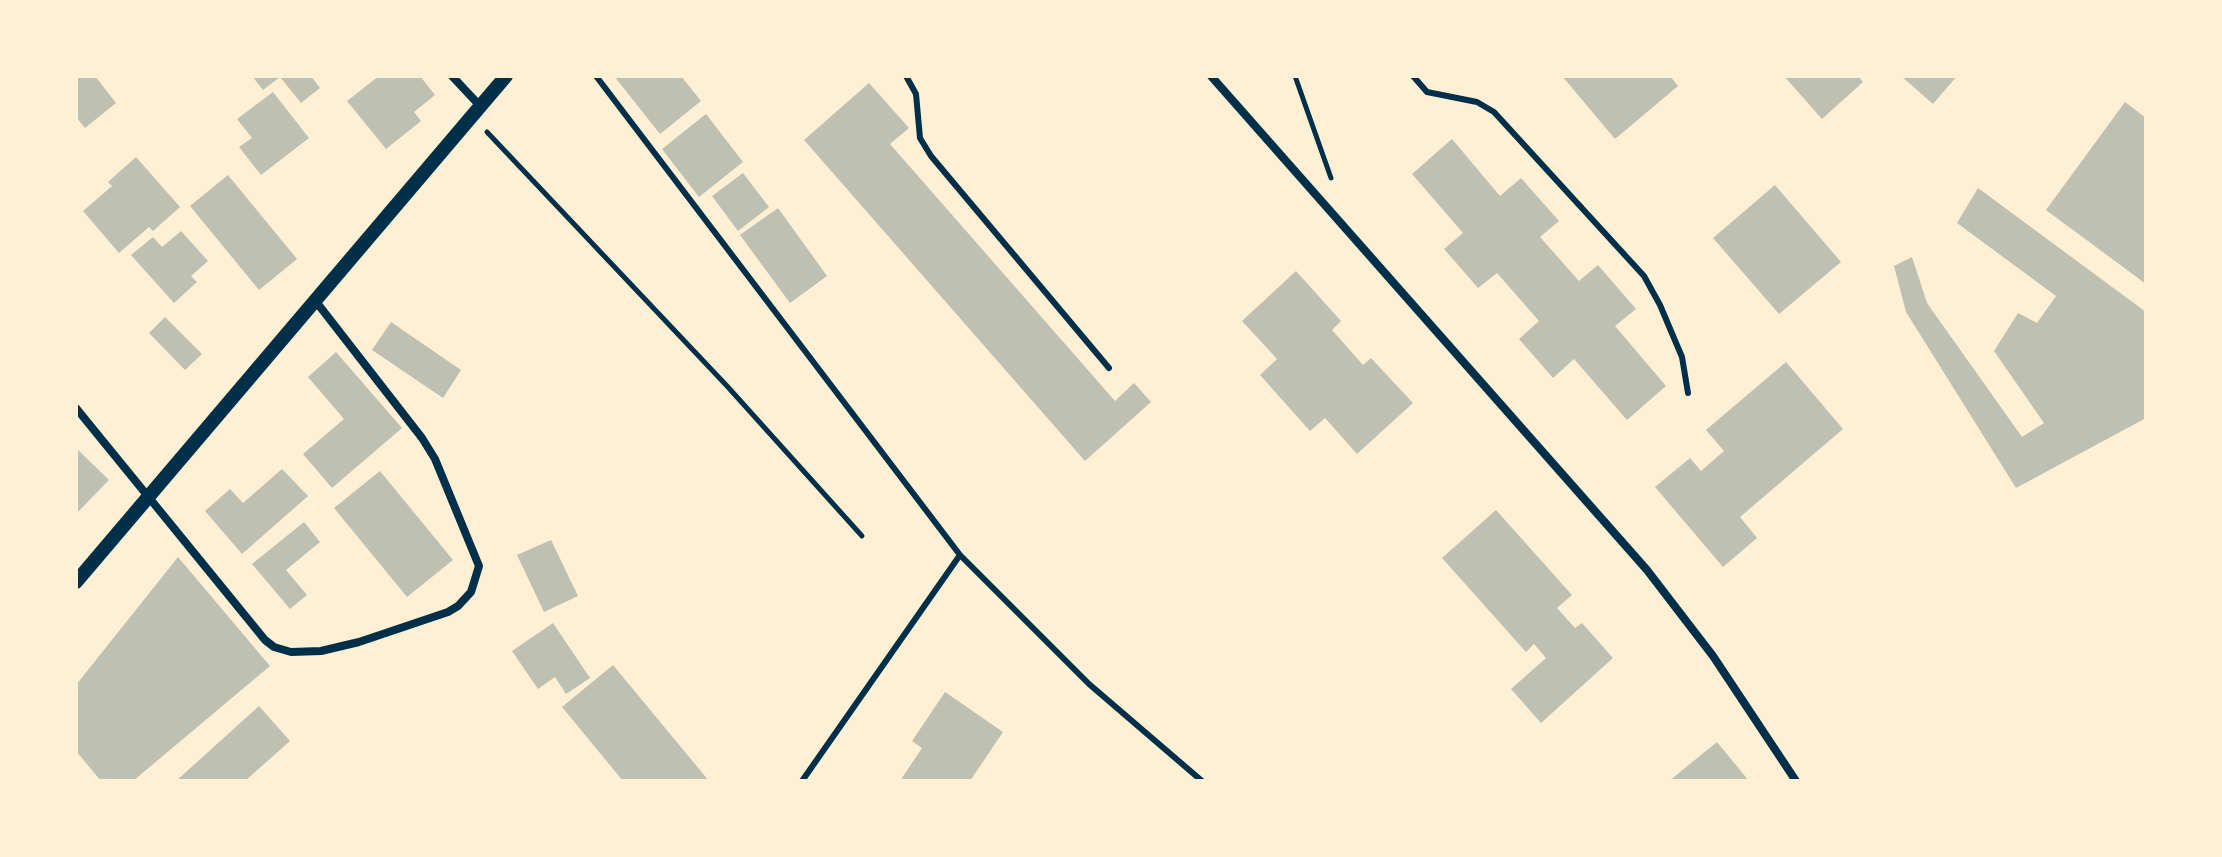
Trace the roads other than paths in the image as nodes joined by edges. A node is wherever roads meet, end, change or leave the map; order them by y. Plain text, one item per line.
1 (452, 76) edge
2 (506, 76) edge
3 (596, 76) edge
4 (906, 76) edge
5 (1211, 76) edge
6 (1413, 76) edge
7 (477, 112) junction
8 (314, 299) junction
9 (1109, 368) dead end
10 (1688, 393) dead end
11 (76, 408) edge
12 (149, 495) junction
13 (960, 555) junction
14 (76, 582) edge
15 (802, 781) edge
16 (1202, 781) edge
17 (1796, 781) edge

1 - 7 street
2 - 7 street
3 - 13 lane
4 - 9 lane
5 - 17 street
6 - 10 lane
7 - 8 street
8 - 12 street
8 - 12 street
11 - 12 street
12 - 14 street
13 - 15 lane
13 - 16 lane

